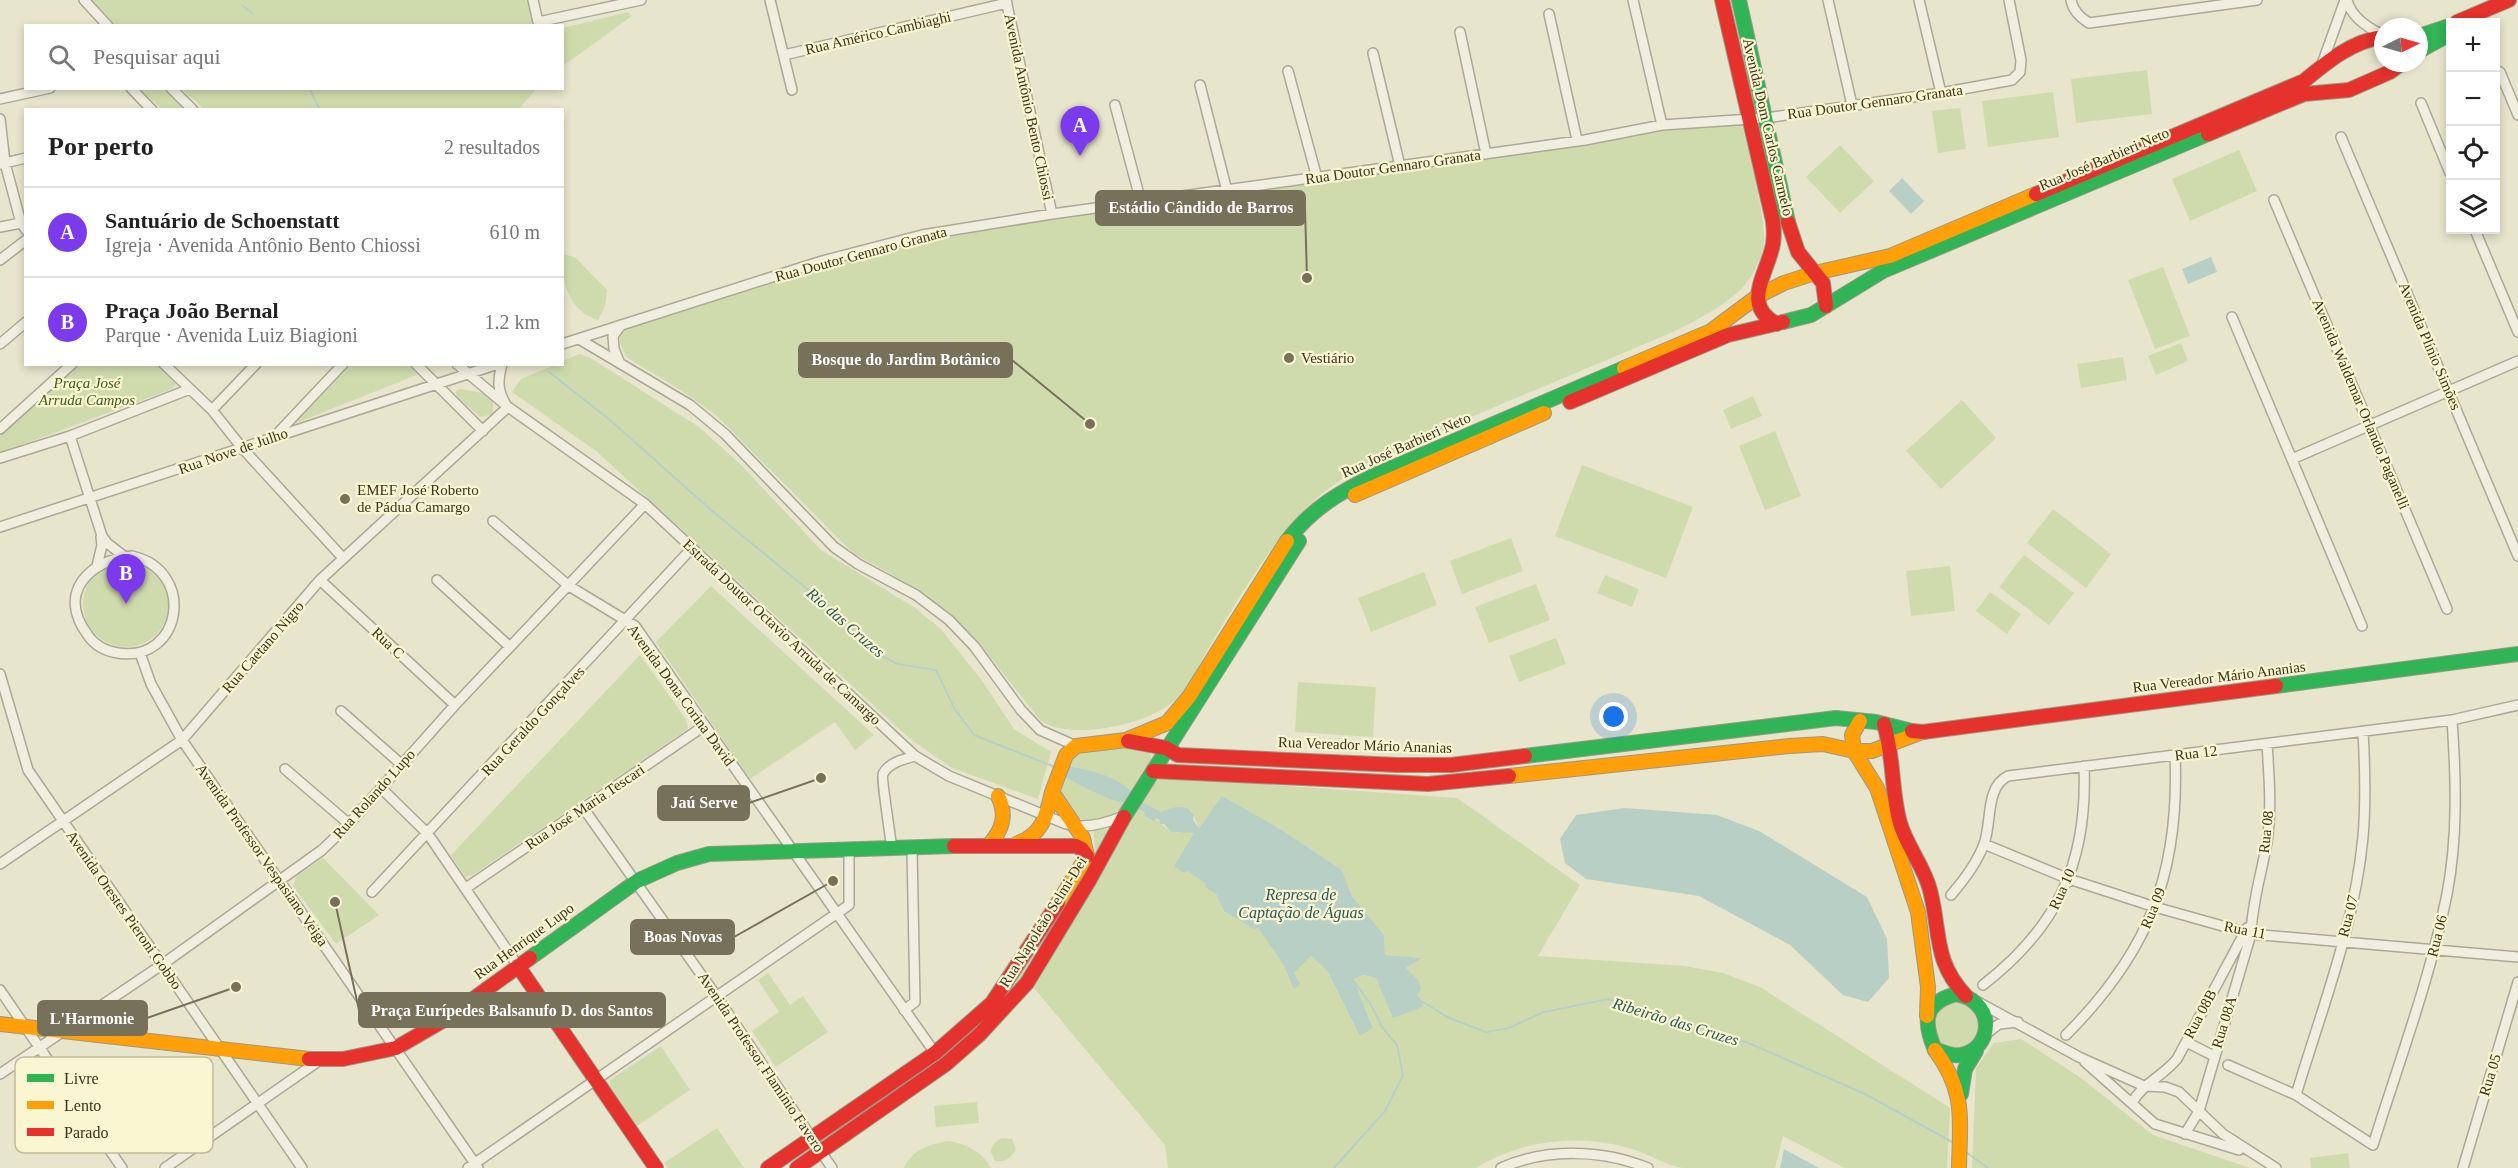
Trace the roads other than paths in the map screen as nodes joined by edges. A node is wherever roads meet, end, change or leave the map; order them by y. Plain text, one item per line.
1 (84, 0) edge
2 (534, 0) edge
3 (641, 0) edge
4 (770, 0) edge
5 (1633, 0) edge
6 (1722, 0) edge
7 (1739, 0) edge
8 (1828, 0) edge
9 (1918, 0) edge
10 (2009, 0) edge
11 (2071, 0) edge
12 (2257, 0) edge
13 (2346, 0) edge
14 (2509, 0) edge
15 (1006, 2) edge
16 (614, 3) edge
17 (2518, 6) edge
18 (1548, 14) dead end
19 (2466, 18) edge
20 (2489, 18) edge
21 (106, 24) edge
22 (2446, 27) edge
23 (2374, 31) edge
24 (1460, 32) dead end
25 (2428, 33) edge
26 (2446, 37) edge
27 (2374, 38) edge
28 (2428, 46) edge
29 (1373, 54) dead end
30 (784, 55) junction
31 (2322, 64) junction
32 (1288, 71) dead end
33 (2390, 72) edge
34 (2500, 72) dead end
35 (1200, 85) dead end
36 (41, 90) edge
37 (133, 90) edge
38 (173, 90) edge
39 (792, 90) dead end
40 (2336, 92) junction
41 (1941, 93) junction
42 (0, 99) edge
43 (2421, 103) dead end
44 (1115, 105) dead end
45 (1852, 105) junction
46 (150, 108) edge
47 (191, 108) edge
48 (2518, 115) edge
49 (1766, 118) junction
50 (1749, 119) junction
51 (0, 120) edge
52 (1662, 125) junction
53 (2341, 137) dead end
54 (1577, 140) junction
55 (1486, 154) junction
56 (24, 158) edge
57 (2446, 161) edge
58 (3, 163) edge
59 (1400, 166) junction
60 (1317, 178) junction
61 (1227, 191) junction
62 (2274, 200) dead end
63 (1141, 202) junction
64 (1052, 214) junction
65 (24, 225) edge
66 (0, 227) edge
67 (2477, 234) edge
68 (24, 242) edge
69 (0, 260) edge
70 (1815, 273) junction
71 (1758, 296) junction
72 (1826, 306) junction
73 (2232, 317) dead end
74 (24, 324) edge
75 (622, 324) junction
76 (1776, 324) junction
77 (2518, 332) edge
78 (579, 339) junction
79 (564, 343) edge
80 (0, 344) edge
81 (619, 361) junction
82 (2518, 361) edge
83 (70, 366) edge
84 (167, 366) edge
85 (254, 366) edge
86 (342, 366) edge
87 (418, 366) edge
88 (459, 366) edge
89 (494, 366) edge
90 (500, 366) edge
91 (467, 375) junction
92 (435, 385) junction
93 (190, 389) junction
94 (2448, 391) junction
95 (508, 407) junction
96 (212, 410) junction
97 (2370, 426) junction
98 (0, 429) edge
99 (483, 431) junction
100 (70, 436) junction
101 (274, 437) junction
102 (243, 448) junction
103 (0, 458) edge
104 (2292, 459) junction
105 (89, 499) junction
106 (645, 504) junction
107 (494, 521) dead end
108 (0, 527) edge
109 (99, 528) junction
110 (692, 548) junction
111 (125, 556) junction
112 (2518, 556) edge
113 (343, 558) junction
114 (97, 566) junction
115 (320, 580) junction
116 (438, 580) dead end
117 (569, 586) junction
118 (2447, 609) dead end
119 (627, 620) junction
120 (2362, 626) dead end
121 (510, 647) junction
122 (140, 653) junction
123 (2518, 654) edge
124 (0, 674) edge
125 (455, 705) junction
126 (2518, 705) edge
127 (342, 711) dead end
128 (2452, 720) junction
129 (1860, 721) junction
130 (1884, 724) junction
131 (704, 726) junction
132 (1923, 732) junction
133 (2363, 732) junction
134 (182, 740) junction
135 (1126, 740) junction
136 (2267, 744) junction
137 (1890, 746) junction
138 (1166, 748) junction
139 (1071, 751) junction
140 (1854, 751) junction
141 (2175, 755) junction
142 (915, 756) junction
143 (401, 764) junction
144 (2084, 766) junction
145 (285, 769) dead end
146 (1153, 771) junction
147 (1054, 786) junction
148 (381, 788) junction
149 (998, 796) junction
150 (584, 809) junction
151 (1125, 815) junction
152 (1046, 817) junction
153 (62, 821) junction
154 (349, 824) junction
155 (1078, 828) junction
156 (428, 834) junction
157 (1984, 844) junction
158 (989, 845) junction
159 (1004, 845) junction
160 (912, 849) junction
161 (892, 850) junction
162 (849, 851) junction
163 (794, 852) junction
164 (1087, 856) junction
165 (0, 864) edge
166 (2069, 879) junction
167 (279, 880) junction
168 (637, 881) junction
169 (466, 888) junction
170 (372, 892) dead end
171 (1951, 895) dead end
172 (2155, 907) junction
173 (837, 913) junction
174 (2248, 933) junction
175 (2342, 942) junction
176 (2435, 949) junction
177 (2518, 957) edge
178 (163, 964) junction
179 (518, 966) junction
180 (2518, 982) edge
181 (1983, 985) dead end
182 (0, 990) edge
183 (717, 997) junction
184 (1969, 998) junction
185 (904, 1010) junction
186 (1927, 1016) junction
187 (2018, 1022) junction
188 (0, 1024) edge
189 (24, 1026) junction
190 (64, 1031) junction
191 (2066, 1035) dead end
192 (1983, 1040) junction
193 (2186, 1042) junction
194 (40, 1047) junction
195 (220, 1047) junction
196 (396, 1048) junction
197 (1935, 1050) junction
198 (935, 1053) junction
199 (2214, 1056) junction
200 (25, 1057) edge
201 (47, 1057) edge
202 (2079, 1057) junction
203 (320, 1060) junction
204 (15, 1064) edge
205 (2228, 1065) dead end
206 (0, 1074) edge
207 (596, 1079) junction
208 (2144, 1086) junction
209 (2296, 1095) junction
210 (2132, 1103) junction
211 (259, 1105) junction
212 (1959, 1111) junction
213 (2199, 1111) junction
214 (2184, 1134) junction
215 (213, 1136) edge
216 (812, 1138) junction
217 (821, 1152) junction
218 (112, 1153) edge
219 (187, 1153) edge
220 (2251, 1154) junction
221 (474, 1166) edge
222 (122, 1168) edge
223 (165, 1168) edge
224 (302, 1168) edge
225 (656, 1168) edge
226 (768, 1168) edge
227 (797, 1168) edge
228 (832, 1168) edge
229 (1502, 1168) edge
230 (1647, 1168) edge
231 (1959, 1168) edge
232 (2276, 1168) edge
233 (2463, 1168) edge

1 - 21 street
2 - 16 street
3 - 16 street
4 - 30 street
5 - 52 street
6 - 50 street, Avenida Dom Carlos Carmelo
7 - 49 street, Avenida Dom Carlos Carmelo
8 - 45 street
9 - 41 street
10 - 41 street, Rua Doutor Gennaro Granata
11 - 12 street
13 - 23 street
13 - 31 street
14 - 19 street
15 - 30 street, Rua Américo Cambiaghi
15 - 64 street, Avenida Antônio Bento Chiossi
17 - 20 street
18 - 54 street
22 - 25 street
24 - 55 street
26 - 28 street
27 - 31 street, Rua José Barbieri Neto
29 - 59 street
30 - 39 street
31 - 40 street
31 - 70 street, Rua José Barbieri Neto
32 - 60 street
33 - 40 street, Rua José Barbieri Neto
34 - 48 street
35 - 61 street
36 - 42 street
37 - 46 street
38 - 47 street
40 - 72 street, Rua José Barbieri Neto
41 - 45 street, Rua Doutor Gennaro Granata
43 - 57 street
44 - 63 street
45 - 49 street, Rua Doutor Gennaro Granata
49 - 50 street, Rua Doutor Gennaro Granata
49 - 70 street, Avenida Dom Carlos Carmelo
50 - 52 street, Rua Doutor Gennaro Granata
50 - 71 street, Avenida Dom Carlos Carmelo
51 - 58 street
52 - 54 street, Rua Doutor Gennaro Granata
53 - 94 street, Avenida Plínio Simões
54 - 55 street, Rua Doutor Gennaro Granata
55 - 59 street, Rua Doutor Gennaro Granata
56 - 58 street
58 - 65 street
59 - 60 street, Rua Doutor Gennaro Granata
60 - 61 street, Rua Doutor Gennaro Granata
61 - 63 street, Rua Doutor Gennaro Granata
62 - 97 street, Avenida Waldemar Orlando Paganelli
63 - 64 street, Rua Doutor Gennaro Granata
64 - 75 street, Rua Doutor Gennaro Granata
65 - 66 street
67 - 77 street
68 - 69 street
70 - 71 street, Rua José Barbieri Neto
70 - 72 street, Avenida Dom Carlos Carmelo
71 - 76 street
71 - 135 street, Rua José Barbieri Neto
72 - 76 street, Rua José Barbieri Neto
73 - 104 street
74 - 80 street
75 - 78 street, Rua Doutor Gennaro Granata
75 - 81 street
76 - 138 street, Rua José Barbieri Neto
78 - 79 street, Rua Doutor Gennaro Granata
78 - 81 street
81 - 139 street
82 - 94 street
83 - 98 street
84 - 93 street
85 - 96 street
86 - 101 street
87 - 92 street
88 - 91 street, Estrada Doutor Octavio Arruda de Camargo
89 - 91 street
90 - 95 street
91 - 92 street, Rua Nove de Julho
91 - 95 street, Estrada Doutor Octavio Arruda de Camargo
92 - 99 street
92 - 101 street, Rua Nove de Julho
93 - 96 street
93 - 100 street
94 - 97 street
94 - 112 street, Avenida Plínio Simões
95 - 99 street, Rua Caetano Nigro
95 - 106 street, Estrada Doutor Octavio Arruda de Camargo
96 - 102 street
97 - 104 street
97 - 118 street, Avenida Waldemar Orlando Paganelli
99 - 113 street, Rua Caetano Nigro
100 - 103 street
100 - 105 street
101 - 102 street, Rua Nove de Julho
102 - 105 street, Rua Nove de Julho
102 - 113 street
104 - 120 street
105 - 108 street, Rua Nove de Julho
105 - 109 street
106 - 110 street, Estrada Doutor Octavio Arruda de Camargo
106 - 117 street, Rua Rolando Lupo
107 - 117 street, Avenida Dona Corina David
109 - 111 street
109 - 114 street
110 - 119 street, Rua Geraldo Gonçalves
110 - 142 street, Estrada Doutor Octavio Arruda de Camargo
111 - 114 street
111 - 122 street
113 - 115 street, Rua Caetano Nigro
114 - 122 street
115 - 125 street, Rua C
115 - 134 street, Rua Caetano Nigro
116 - 121 street
117 - 119 street, Avenida Dona Corina David
117 - 121 street, Rua Rolando Lupo
119 - 131 street, Avenida Dona Corina David
119 - 156 street, Rua Geraldo Gonçalves
121 - 125 street, Rua Rolando Lupo
122 - 134 street, Avenida Professor Vespasiano Veiga
123 - 132 street, Rua Vereador Mário Ananias
124 - 153 street, Avenida Orestes Pieroni Gobbo
125 - 143 street, Rua Rolando Lupo
126 - 128 street, Rua 12
127 - 143 street
128 - 133 street, Rua 12
128 - 176 street, Rua 06
129 - 130 street, Rua Vereador Mário Ananias
129 - 138 street, Rua Vereador Mário Ananias
129 - 140 street
130 - 132 street, Rua Vereador Mário Ananias
130 - 137 street
131 - 150 street, Rua José Maria Tescari
131 - 163 street, Avenida Dona Corina David
132 - 137 street, Rua Vereador Mário Ananias
133 - 136 street, Rua 12
133 - 175 street, Rua 07
134 - 153 street, Rua Caetano Nigro
134 - 167 street, Avenida Professor Vespasiano Veiga
135 - 138 street, Rua Vereador Mário Ananias
135 - 139 street, Rua José Barbieri Neto
136 - 141 street, Rua 12
136 - 174 street, Rua 08
137 - 140 street, Rua Vereador Mário Ananias
137 - 184 street
138 - 146 street, Rua Napoleão Selmi-Dei
139 - 147 street
140 - 146 street
140 - 186 street
141 - 144 street, Rua 12
141 - 172 street, Rua 09
142 - 149 street, Estrada Doutor Octavio Arruda de Camargo
142 - 161 street
143 - 148 street, Rua Rolando Lupo
144 - 157 street, Rua 12
144 - 166 street, Rua 10
145 - 154 street
146 - 151 street, Rua Napoleão Selmi-Dei
147 - 152 street
147 - 155 street
148 - 154 street, Rua Rolando Lupo
148 - 156 street
149 - 152 street, Estrada Doutor Octavio Arruda de Camargo
149 - 158 street
150 - 168 street, Avenida Professor Flamínio Favero
150 - 169 street, Rua José Maria Tescari
151 - 155 street, Estrada Doutor Octavio Arruda de Camargo
151 - 217 street, Rua Napoleão Selmi-Dei
152 - 155 street, Estrada Doutor Octavio Arruda de Camargo
152 - 159 street, Rua Henrique Lupo
153 - 165 street, Rua Caetano Nigro
153 - 178 street, Avenida Orestes Pieroni Gobbo
154 - 167 street, Rua Rolando Lupo
155 - 164 street, Rua Napoleão Selmi-Dei
156 - 169 street
156 - 170 street, Rua Geraldo Gonçalves
157 - 166 street, Rua 11
157 - 171 street, Rua 12
158 - 159 street, Rua Henrique Lupo
158 - 160 street, Rua Henrique Lupo
159 - 164 street, Rua Henrique Lupo
160 - 161 street, Rua Henrique Lupo
160 - 185 street
161 - 162 street, Rua Henrique Lupo
162 - 163 street, Rua Henrique Lupo
162 - 173 street
163 - 168 street, Rua Henrique Lupo
163 - 173 street, Avenida Dona Corina David
164 - 198 street, Rua Napoleão Selmi-Dei
166 - 172 street, Rua 11
166 - 181 street, Rua 10
167 - 178 street, Rua Rolando Lupo
167 - 196 street, Avenida Professor Vespasiano Veiga
168 - 179 street, Rua Henrique Lupo
168 - 183 street, Avenida Professor Flamínio Favero
169 - 179 street
172 - 174 street, Rua 11
172 - 191 street, Rua 09
173 - 183 street
173 - 185 street, Avenida Dona Corina David
174 - 175 street, Rua 11
174 - 193 street, Rua 08B
174 - 199 street, Rua 08A
175 - 176 street, Rua 11
175 - 209 street, Rua 07
176 - 177 street, Rua 11
176 - 209 street, Rua 06
178 - 190 street, Rua Rolando Lupo
178 - 195 street, Avenida Orestes Pieroni Gobbo
179 - 196 street, Rua Henrique Lupo
179 - 207 street
180 - 233 street, Rua 05
182 - 189 street
183 - 207 street
183 - 216 street, Avenida Professor Flamínio Favero
184 - 186 street
184 - 187 street
184 - 192 street
185 - 198 street, Avenida Dona Corina David
186 - 197 street
187 - 192 street
187 - 202 street
188 - 189 street, Rua Henrique Lupo
189 - 190 street, Rua Henrique Lupo
189 - 194 street
190 - 194 street, Rua Rolando Lupo
190 - 195 street, Rua Henrique Lupo
192 - 197 street
192 - 212 street
193 - 199 street
193 - 208 street, Rua 08B
194 - 200 street, Rua Rolando Lupo
194 - 201 street
195 - 203 street, Rua Henrique Lupo
195 - 211 street, Avenida Orestes Pieroni Gobbo
196 - 203 street, Rua Henrique Lupo
196 - 221 street, Avenida Professor Vespasiano Veiga
197 - 212 street
198 - 216 street, Rua Napoleão Selmi-Dei
199 - 213 street, Rua 08A
202 - 208 street
202 - 210 street
203 - 211 street
204 - 206 street, Rua Rolando Lupo
205 - 209 street
207 - 221 street
207 - 225 street
208 - 210 street, Rua 08B
208 - 213 street
210 - 214 street
211 - 215 street
211 - 224 street, Avenida Orestes Pieroni Gobbo
212 - 231 street
213 - 214 street, Rua 08A
213 - 220 street
214 - 220 street
216 - 217 street, Avenida Professor Flamínio Favero
216 - 226 street, Rua Napoleão Selmi-Dei
217 - 227 street, Rua Napoleão Selmi-Dei
217 - 228 street, Avenida Professor Flamínio Favero
218 - 222 street
219 - 223 street
220 - 232 street
229 - 230 street

